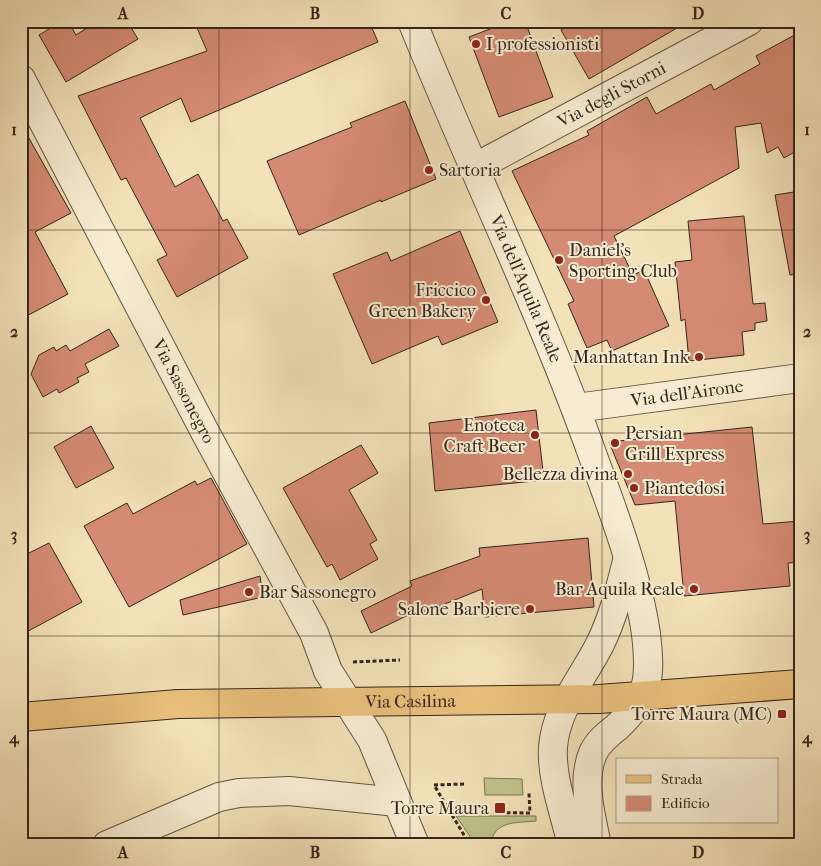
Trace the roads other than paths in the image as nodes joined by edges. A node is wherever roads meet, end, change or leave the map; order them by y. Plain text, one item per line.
1 (412, 21) edge
2 (749, 21) edge
3 (21, 79) edge
4 (474, 168) junction
5 (800, 378) edge
6 (576, 408) junction
7 (627, 561) junction
8 (800, 684) edge
9 (644, 695) junction
10 (567, 700) junction
11 (348, 702) junction
12 (21, 717) edge
13 (397, 802) junction
14 (107, 845) edge
15 (415, 845) edge
16 (572, 845) edge
17 (598, 845) edge

1 - 4 street, Via dell'Aquila Reale
2 - 4 street, Via degli Storni
3 - 11 street, Via Sassonegro
4 - 6 street, Via dell'Aquila Reale
5 - 6 street, Via dell'Airone
6 - 7 street, Via dell'Aquila Reale
7 - 9 street, Via dell'Aquila Reale
7 - 10 street, Via dell'Aquila Reale
8 - 9 main road, Via Casilina
9 - 10 main road, Via Casilina
9 - 17 street
10 - 11 main road, Via Casilina
10 - 16 street, Via dell'Aquila Reale
11 - 12 main road, Via Casilina
11 - 13 street, Via Sassonegro
13 - 14 street
13 - 15 street, Via Sassonegro

